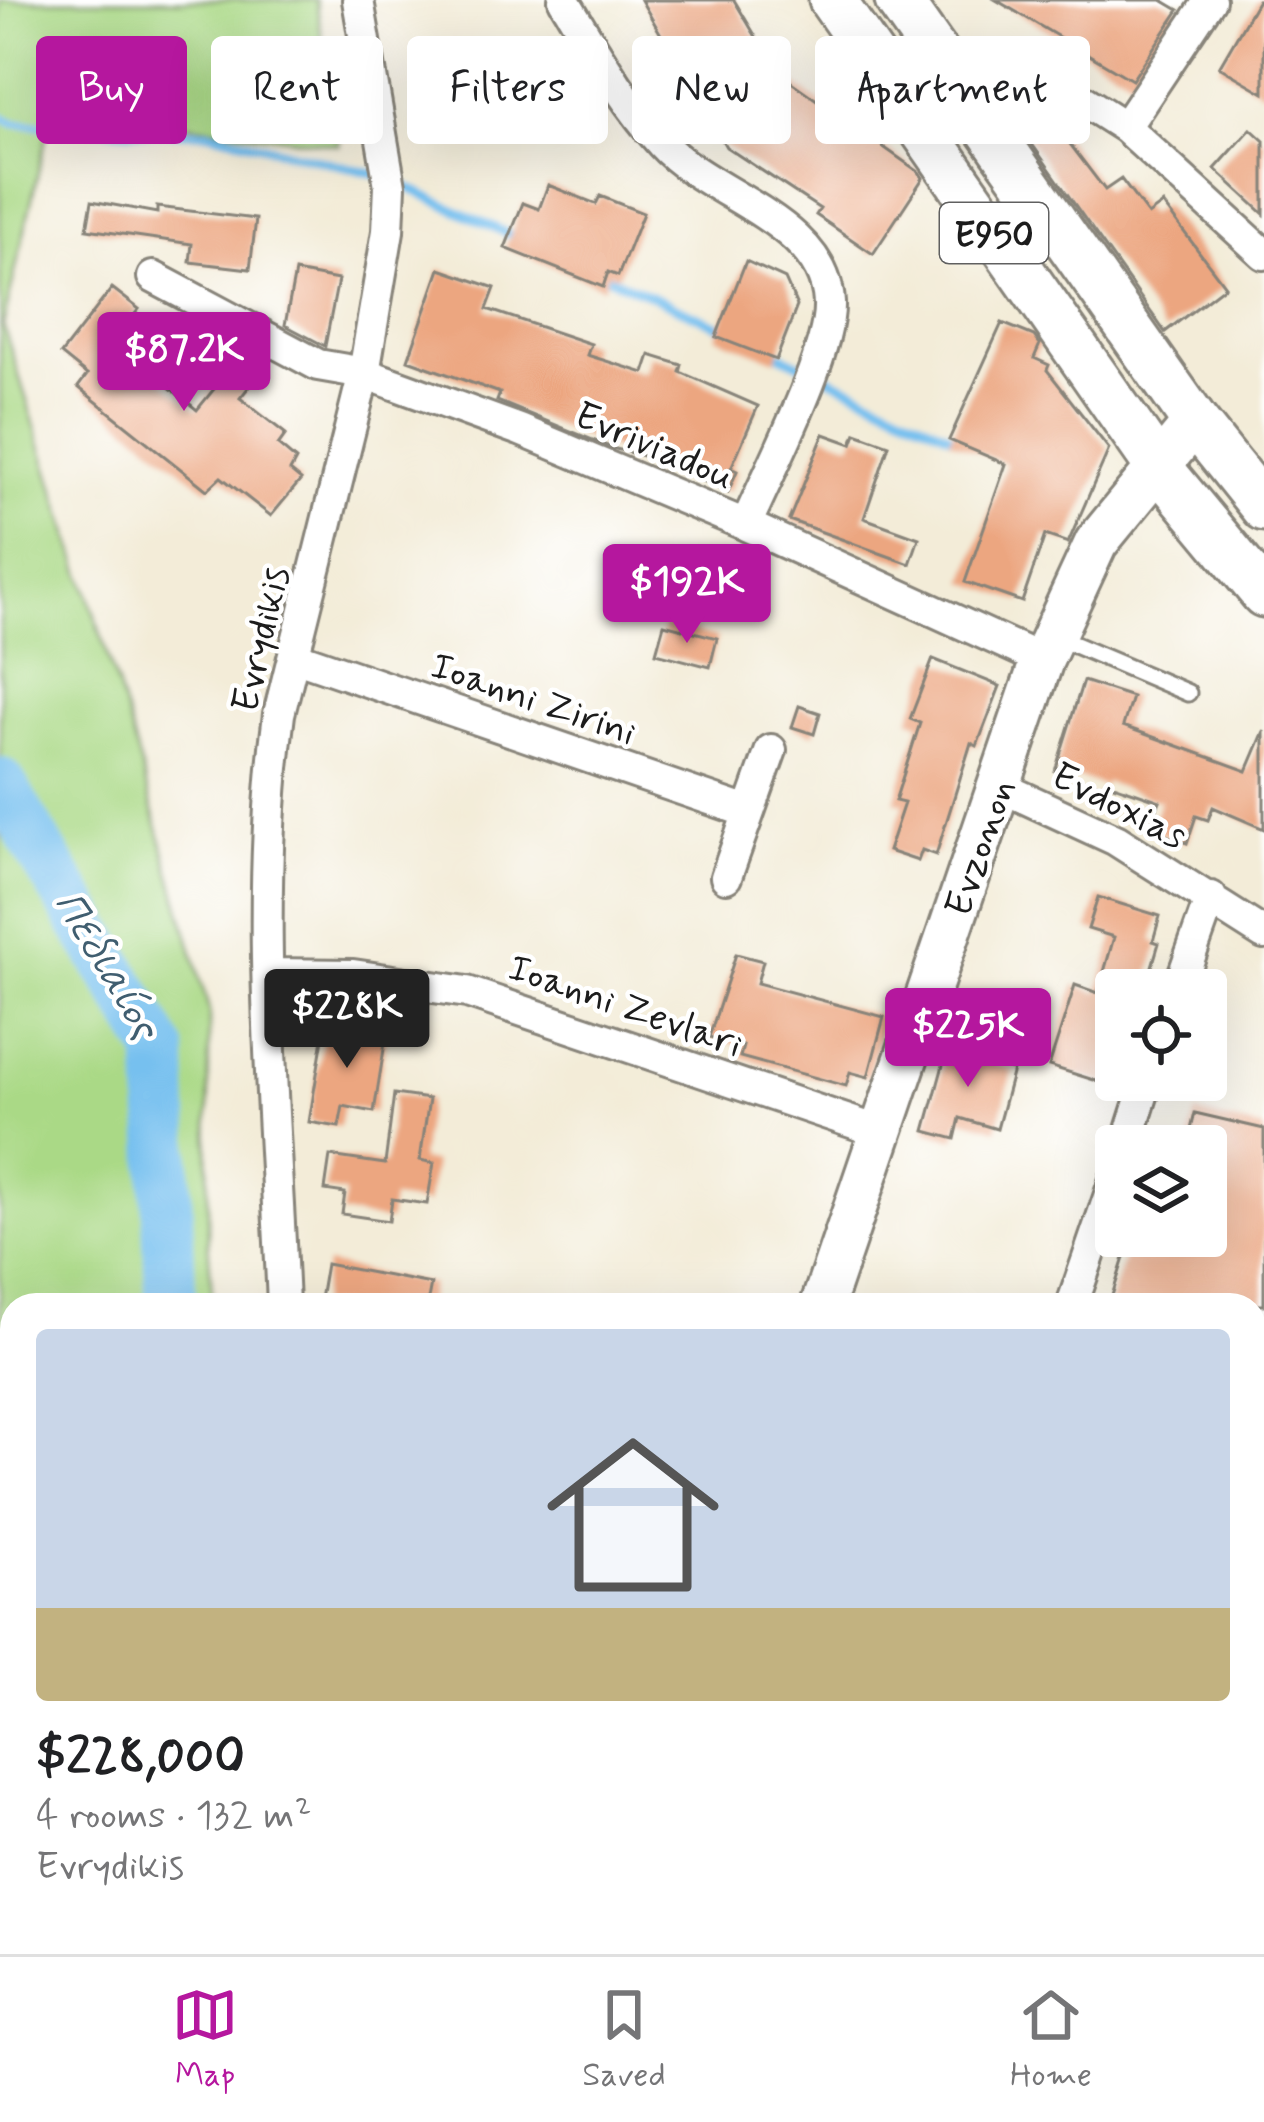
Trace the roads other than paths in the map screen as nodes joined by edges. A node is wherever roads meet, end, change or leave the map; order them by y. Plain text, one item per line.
1 (358, 0) edge
2 (564, 0) edge
3 (832, 0) edge
4 (898, 0) edge
5 (1210, 0) edge
6 (1090, 105) edge
7 (1125, 127) junction
8 (1264, 254) edge
9 (152, 277) dead end
10 (364, 374) junction
11 (1195, 422) junction
12 (1157, 464) junction
13 (1264, 508) edge
14 (746, 525) junction
15 (1264, 594) edge
16 (1048, 648) junction
17 (294, 656) junction
18 (1188, 693) dead end
19 (771, 750) dead end
20 (999, 786) junction
21 (748, 812) junction
22 (726, 877) dead end
23 (1210, 897) junction
24 (1264, 934) edge
25 (1185, 969) edge
26 (270, 974) junction
27 (880, 1132) junction
28 (1095, 1239) edge
29 (283, 1293) edge
30 (826, 1293) edge
31 (1076, 1293) edge

1 - 10 street, Evrydikis
2 - 14 street
3 - 12 main road, E950
4 - 11 main road, E950
5 - 7 street
6 - 7 street
7 - 8 street
9 - 10 street, Evriviadou
10 - 14 street, Evriviadou
10 - 17 street, Evrydikis
11 - 12 street, Evzonon
11 - 13 main road, E950
12 - 15 main road, E950
12 - 16 street, Evzonon
14 - 16 street, Evriviadou
16 - 18 lane
16 - 20 street, Evzonon
17 - 21 street, Ioanni Zirini
17 - 26 street, Evrydikis
19 - 21 street
20 - 23 street, Evdoxias
20 - 27 street, Evzonon
21 - 22 street
23 - 24 street, Evdoxias
23 - 25 street
26 - 27 street, Ioanni Zevlari
26 - 29 street, Evrydikis
27 - 30 street, Evzonon
28 - 31 street

